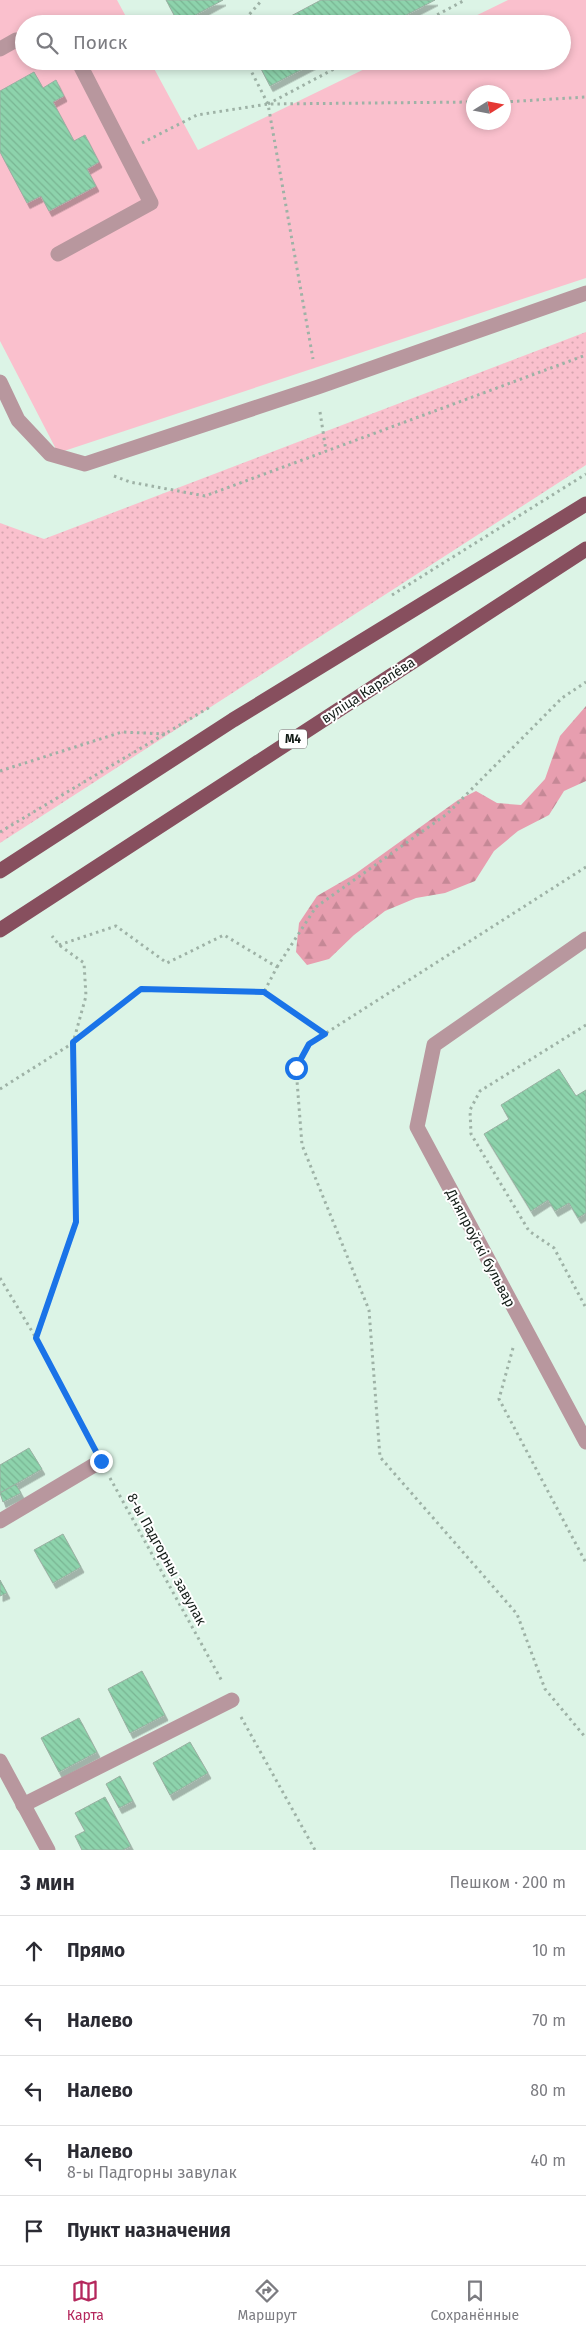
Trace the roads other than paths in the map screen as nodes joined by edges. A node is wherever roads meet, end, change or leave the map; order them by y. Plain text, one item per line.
1 (15, 41) edge
2 (0, 49) edge
3 (83, 70) edge
4 (58, 254) dead end
5 (586, 293) edge
6 (0, 382) edge
7 (586, 504) edge
8 (586, 549) edge
9 (0, 871) edge
10 (0, 930) edge
11 (586, 940) edge
12 (586, 1442) edge
13 (101, 1461) road end
14 (0, 1521) edge
15 (232, 1700) road end
16 (0, 1761) edge
17 (23, 1805) junction
18 (48, 1850) edge

1 - 2 street
3 - 4 street
5 - 6 street
7 - 9 main road
8 - 10 main road, вуліца Каралёва / М4
11 - 12 street, Дняпроўскі бульвар
13 - 14 street
15 - 17 street
16 - 17 street
17 - 18 street

